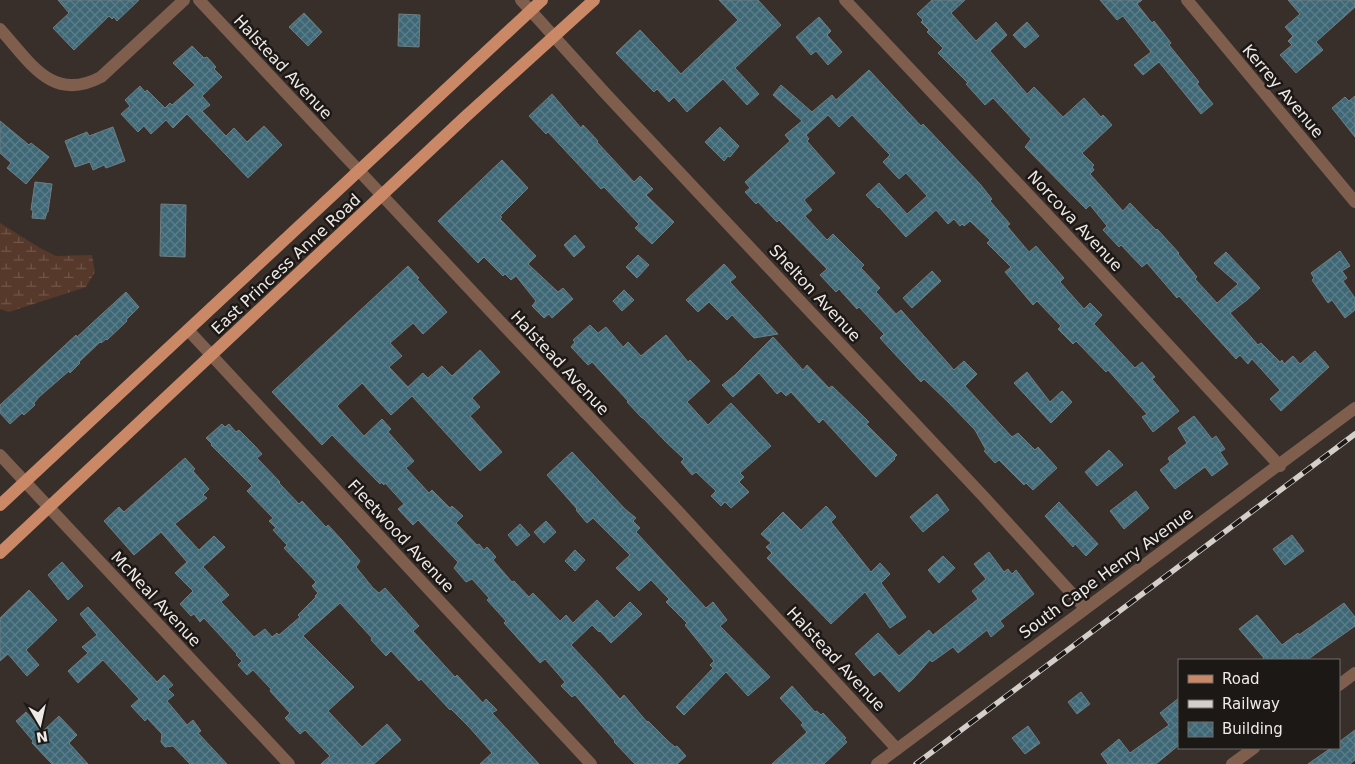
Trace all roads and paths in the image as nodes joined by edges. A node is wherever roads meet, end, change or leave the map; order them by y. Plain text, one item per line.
1 (184, 0) edge
2 (199, 0) edge
3 (521, 0) edge
4 (542, 0) edge
5 (594, 0) edge
6 (845, 0) edge
7 (1187, 0) edge
8 (531, 10) junction
9 (0, 29) edge
10 (554, 36) junction
11 (358, 172) junction
12 (382, 197) junction
13 (1355, 202) edge
14 (188, 330) junction
15 (212, 356) junction
16 (1355, 408) edge
17 (0, 455) edge
18 (1280, 466) junction
19 (25, 482) junction
20 (0, 505) edge
21 (49, 507) junction
22 (0, 553) edge
23 (1085, 608) junction
24 (1355, 673) edge
25 (1340, 684) edge
26 (897, 749) junction
27 (1253, 749) edge
28 (289, 764) edge
29 (591, 764) edge
30 (877, 764) edge
31 (1232, 764) edge

1 - 9 street
2 - 11 street, Halstead Avenue
3 - 8 street, Shelton Avenue
4 - 8 main road, East Princess Anne Road
5 - 10 main road, East Princess Anne Road
6 - 18 street, Norcova Avenue
7 - 13 street, Kerrey Avenue
8 - 10 street, Shelton Avenue
8 - 11 main road, East Princess Anne Road
10 - 12 main road, East Princess Anne Road
10 - 23 street, Shelton Avenue
11 - 12 street, Halstead Avenue
11 - 14 main road, East Princess Anne Road
12 - 15 main road, East Princess Anne Road
12 - 26 street, Halstead Avenue
14 - 15 street, Fleetwood Avenue
14 - 19 main road, East Princess Anne Road
15 - 21 main road, East Princess Anne Road
15 - 29 street, Fleetwood Avenue
16 - 18 street, South Cape Henry Avenue
17 - 19 street, McNeal Avenue
18 - 23 street, South Cape Henry Avenue
19 - 20 main road, East Princess Anne Road
19 - 21 street, McNeal Avenue
21 - 22 main road, East Princess Anne Road
21 - 28 street, McNeal Avenue
23 - 26 street, South Cape Henry Avenue
24 - 25 street
26 - 30 street, South Cape Henry Avenue
27 - 31 street

